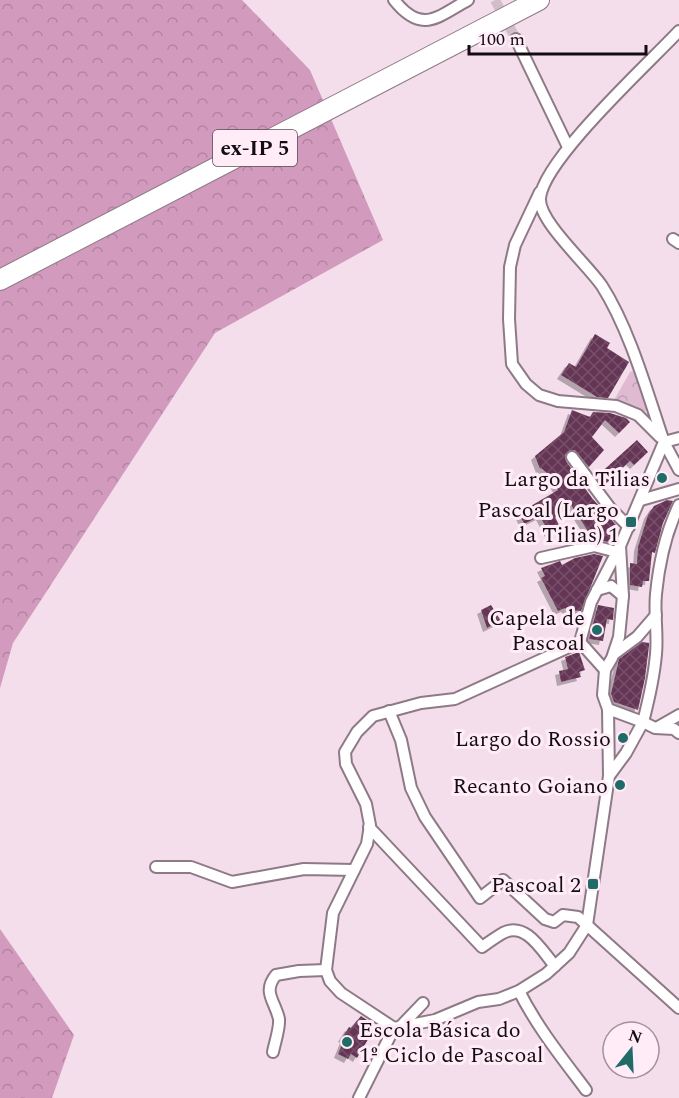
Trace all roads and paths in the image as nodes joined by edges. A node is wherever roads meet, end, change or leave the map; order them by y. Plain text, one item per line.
1 (394, 0) edge
2 (468, 0) edge
3 (539, 0) edge
4 (679, 31) edge
5 (516, 39) tunnel mouth
6 (568, 147) junction
7 (544, 183) junction
8 (0, 280) edge
9 (679, 438) edge
10 (664, 442) junction
11 (572, 457) dead end
12 (679, 470) edge
13 (679, 489) edge
14 (641, 500) junction
15 (679, 505) edge
16 (629, 527) junction
17 (619, 549) junction
18 (541, 558) dead end
19 (597, 590) junction
20 (623, 596) junction
21 (656, 615) junction
22 (580, 642) junction
23 (614, 654) junction
24 (604, 670) junction
25 (608, 709) junction
26 (389, 711) junction
27 (679, 715) edge
28 (643, 722) junction
29 (655, 728) junction
30 (679, 734) edge
31 (609, 776) junction
32 (369, 827) junction
33 (156, 867) dead end
34 (354, 870) junction
35 (587, 925) junction
36 (555, 966) junction
37 (326, 970) junction
38 (519, 991) junction
39 (423, 1003) dead end
40 (679, 1008) edge
41 (398, 1027) junction
42 (273, 1052) dead end
43 (586, 1090) dead end
44 (359, 1098) edge

1 - 2 street
3 - 8 highway, ex-IP 5
4 - 6 street
5 - 6 street
6 - 7 street
7 - 10 street
7 - 10 street
9 - 10 street
10 - 12 street
10 - 14 street
11 - 16 street
13 - 14 street
14 - 16 street
15 - 21 street
16 - 17 street
17 - 18 street
17 - 19 street
17 - 20 street
19 - 20 street
19 - 22 street
20 - 23 street
21 - 23 street
21 - 28 street
22 - 24 street
22 - 26 street
23 - 24 street
24 - 25 street
25 - 28 street
25 - 31 street
26 - 32 street
26 - 35 street
27 - 29 street
28 - 29 street
28 - 31 street
29 - 30 street
31 - 35 street
32 - 34 street
32 - 36 street
33 - 34 street
34 - 37 street
35 - 36 street
35 - 40 street
36 - 38 street
37 - 41 street
37 - 42 street
38 - 41 street
38 - 43 street
39 - 41 street
41 - 44 street

